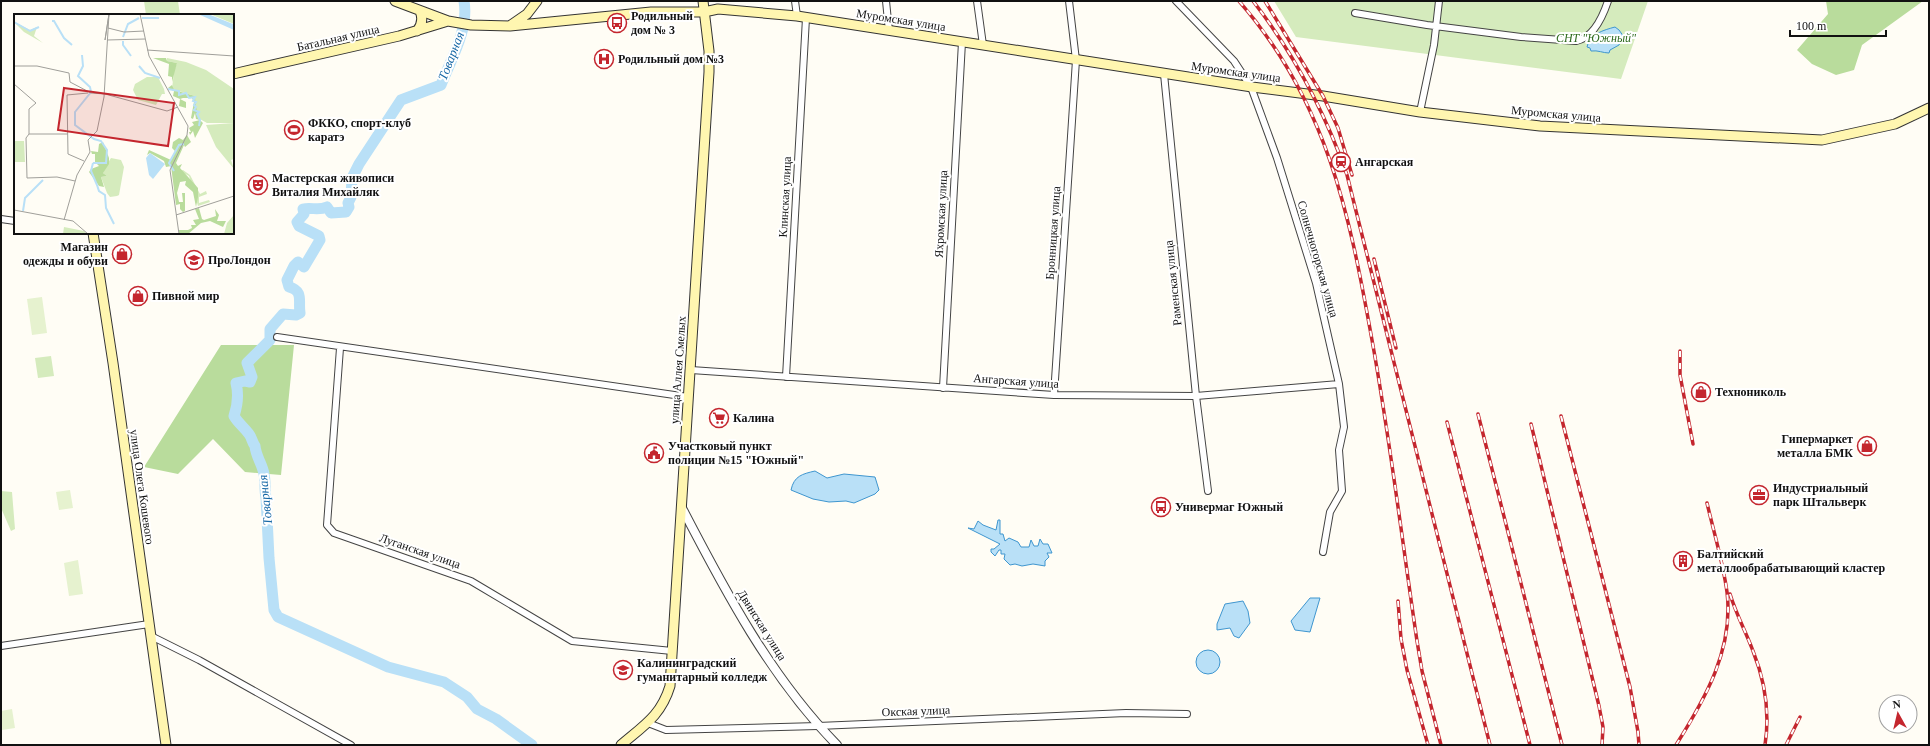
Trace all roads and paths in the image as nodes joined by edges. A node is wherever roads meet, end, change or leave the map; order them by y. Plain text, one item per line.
1 (395, 1) edge
2 (536, 1) edge
3 (703, 1) edge
4 (795, 1) edge
5 (886, 1) edge
6 (977, 1) edge
7 (1069, 1) edge
8 (1176, 1) edge
9 (1439, 1) edge
10 (1608, 1) edge
11 (420, 11) junction
12 (704, 12) junction
13 (1355, 13) dead end
14 (527, 14) junction
15 (801, 17) junction
16 (451, 22) junction
17 (535, 24) junction
18 (510, 26) junction
19 (1437, 26) junction
20 (417, 31) junction
21 (889, 31) junction
22 (962, 42) junction
23 (983, 45) junction
24 (1076, 60) junction
25 (234, 74) edge
26 (1164, 74) junction
27 (1251, 87) junction
28 (1929, 108) edge
29 (1420, 112) junction
30 (1, 219) edge
31 (14, 221) edge
32 (93, 234) edge
33 (277, 338) dead end
34 (340, 348) junction
35 (691, 370) junction
36 (786, 377) junction
37 (1339, 384) junction
38 (942, 388) junction
39 (1054, 395) junction
40 (1196, 396) junction
41 (688, 397) junction
42 (1208, 491) dead end
43 (682, 508) junction
44 (1323, 552) dead end
45 (149, 624) junction
46 (151, 636) junction
47 (1, 646) edge
48 (672, 651) junction
49 (1187, 714) dead end
50 (648, 723) junction
51 (818, 726) junction
52 (166, 745) edge
53 (351, 745) edge
54 (621, 745) edge
55 (837, 745) edge

1 - 11 main road, Муромская улица
2 - 14 main road
3 - 12 main road, улица Аллея Смелых
4 - 15 street, Клинская улица
5 - 21 street
6 - 23 street
7 - 24 street
8 - 27 street, Солнечногорская улица
9 - 19 street
10 - 19 street
11 - 16 main road, Муромская улица
11 - 20 main road
12 - 15 main road, Муромская улица
12 - 17 main road, Муромская улица
12 - 35 main road, улица Аллея Смелых
13 - 19 street
14 - 17 main road
14 - 18 main road
15 - 21 main road, Муромская улица
15 - 36 street, Клинская улица
16 - 18 main road, Муромская улица
16 - 20 main road, Батальная улица
17 - 18 main road, Муромская улица
19 - 29 street
20 - 25 main road, Батальная улица
21 - 22 main road, Муромская улица
22 - 23 main road, Муромская улица
22 - 38 street, Яхромская улица
23 - 24 main road, Муромская улица
24 - 26 main road
24 - 39 street, Бронницкая улица
26 - 27 main road, Муромская улица
26 - 40 street, Раменская улица
27 - 29 main road, Муромская улица
27 - 37 street, Солнечногорская улица
28 - 29 main road, Муромская улица
30 - 31 street
32 - 45 main road, улица Олега Кошевого
33 - 34 street
34 - 41 street
34 - 48 street, Луганская улица
35 - 36 street, Ангарская улица
35 - 41 main road, улица Аллея Смелых
36 - 38 street, Ангарская улица
37 - 40 street, Ангарская улица
37 - 44 street, Солнечногорская улица
38 - 39 street, Ангарская улица
39 - 40 street, Ангарская улица
40 - 42 street, Раменская улица
41 - 43 main road, улица Аллея Смелых
43 - 48 main road, улица Аллея Смелых
43 - 51 street, Двинская улица
45 - 46 main road, улица Олега Кошевого
45 - 47 street
46 - 52 main road, улица Олега Кошевого
46 - 53 street
48 - 50 main road, улица Аллея Смелых
49 - 51 street, Окская улица
50 - 51 street, Окская улица
50 - 54 main road, улица Аллея Смелых
51 - 55 street, Двинская улица

